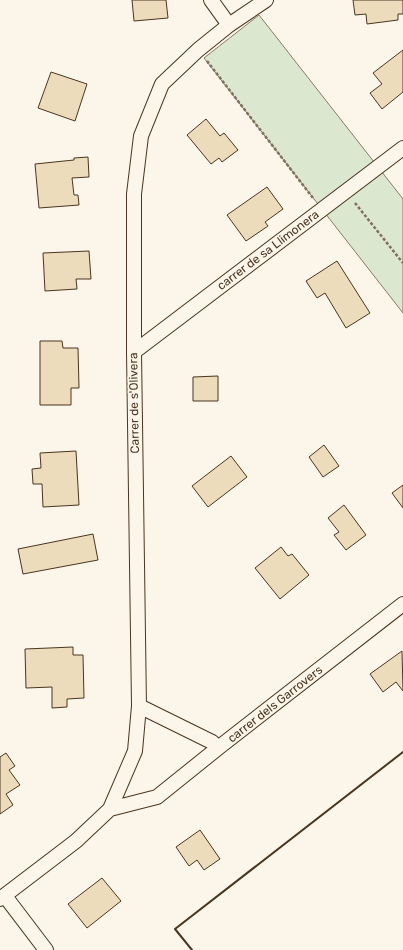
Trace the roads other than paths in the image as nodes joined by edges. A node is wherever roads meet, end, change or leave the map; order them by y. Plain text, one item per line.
1 (211, 0) edge
2 (266, 0) edge
3 (229, 25) junction
4 (403, 148) edge
5 (134, 352) junction
6 (403, 604) edge
7 (139, 706) junction
8 (218, 748) junction
9 (110, 809) junction
10 (2, 898) edge
11 (46, 950) edge

1 - 3 street
2 - 3 street
3 - 5 street, Carrer de s'Olivera
4 - 5 street, carrer de sa Llimonera
5 - 7 street, Carrer de s'Olivera
6 - 8 street, carrer dels Garrovers
7 - 8 street, carrer dels Garrovers
7 - 9 street, Carrer de s'Olivera
8 - 9 street
9 - 10 street
10 - 11 street

